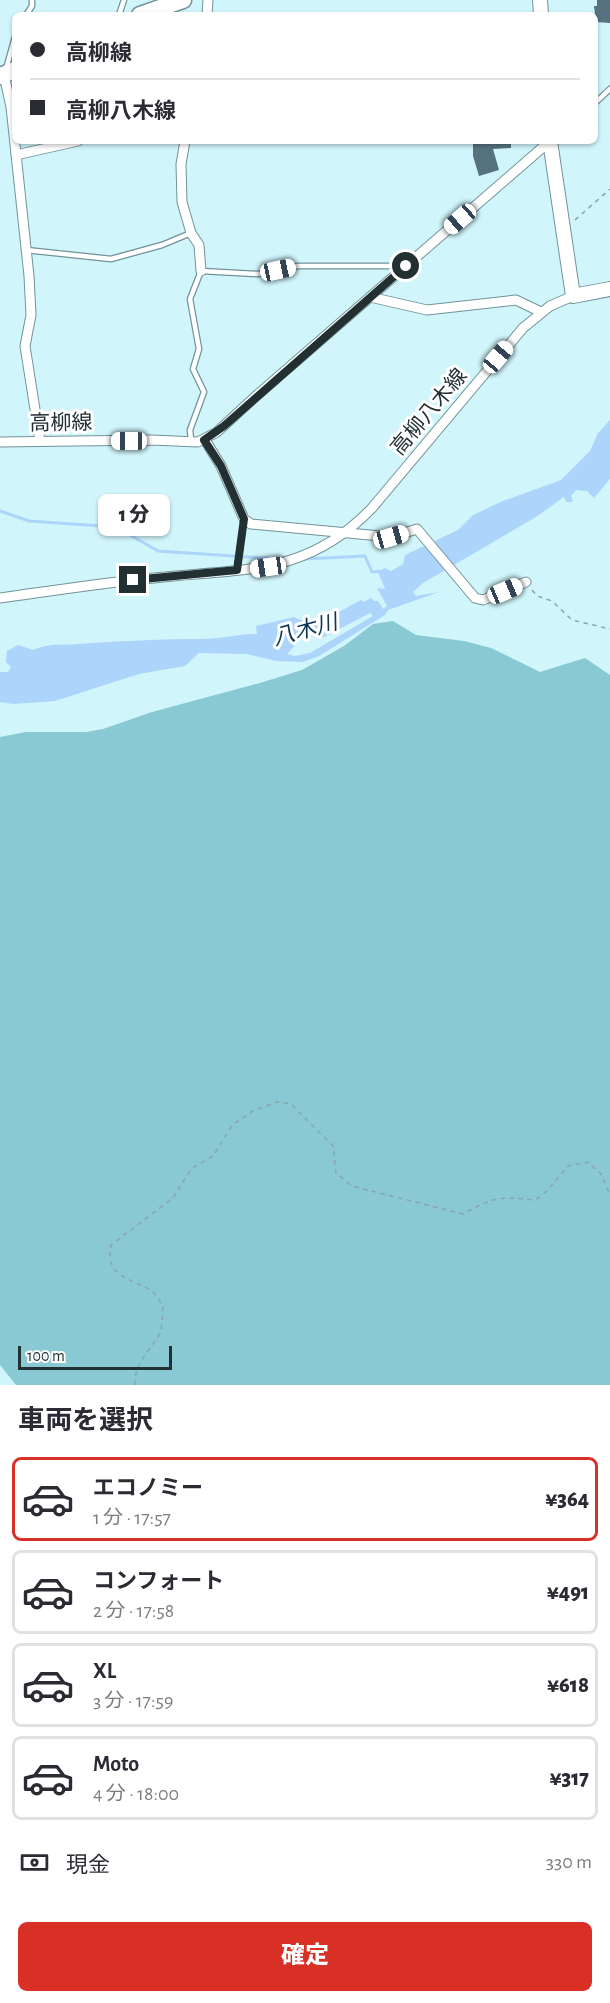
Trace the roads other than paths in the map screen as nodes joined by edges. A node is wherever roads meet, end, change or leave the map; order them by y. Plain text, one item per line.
1 (183, 0) edge
2 (149, 12) edge
3 (12, 49) edge
4 (6, 74) edge
5 (610, 89) edge
6 (598, 100) edge
7 (12, 119) edge
8 (14, 144) edge
9 (64, 144) edge
10 (184, 144) edge
11 (548, 144) edge
12 (551, 144) edge
13 (15, 155) junction
14 (191, 233) junction
15 (26, 250) junction
16 (406, 266) junction
17 (201, 271) junction
18 (610, 289) edge
19 (573, 296) junction
20 (370, 297) junction
21 (541, 312) junction
22 (204, 440) junction
23 (39, 441) junction
24 (0, 442) edge
25 (192, 443) junction
26 (244, 519) junction
27 (345, 534) junction
28 (238, 566) junction
29 (526, 582) road end
30 (0, 597) edge

1 - 2 highway
3 - 4 lane
4 - 7 street
5 - 6 lane
8 - 13 street
9 - 13 street
10 - 14 street
11 - 16 street, 高柳線
12 - 19 street
13 - 15 street
14 - 15 lane
14 - 17 street
15 - 23 street
16 - 17 lane
16 - 20 street, 高柳線
17 - 25 lane
18 - 19 street
19 - 21 street, 高柳八木線
20 - 21 street
20 - 22 street, 高柳線
21 - 27 street, 高柳八木線
22 - 25 street, 高柳線
22 - 26 street
23 - 24 street, 高柳線
23 - 25 street, 高柳線
26 - 27 street
26 - 28 lane
27 - 28 street, 高柳八木線
27 - 29 street
28 - 30 street

